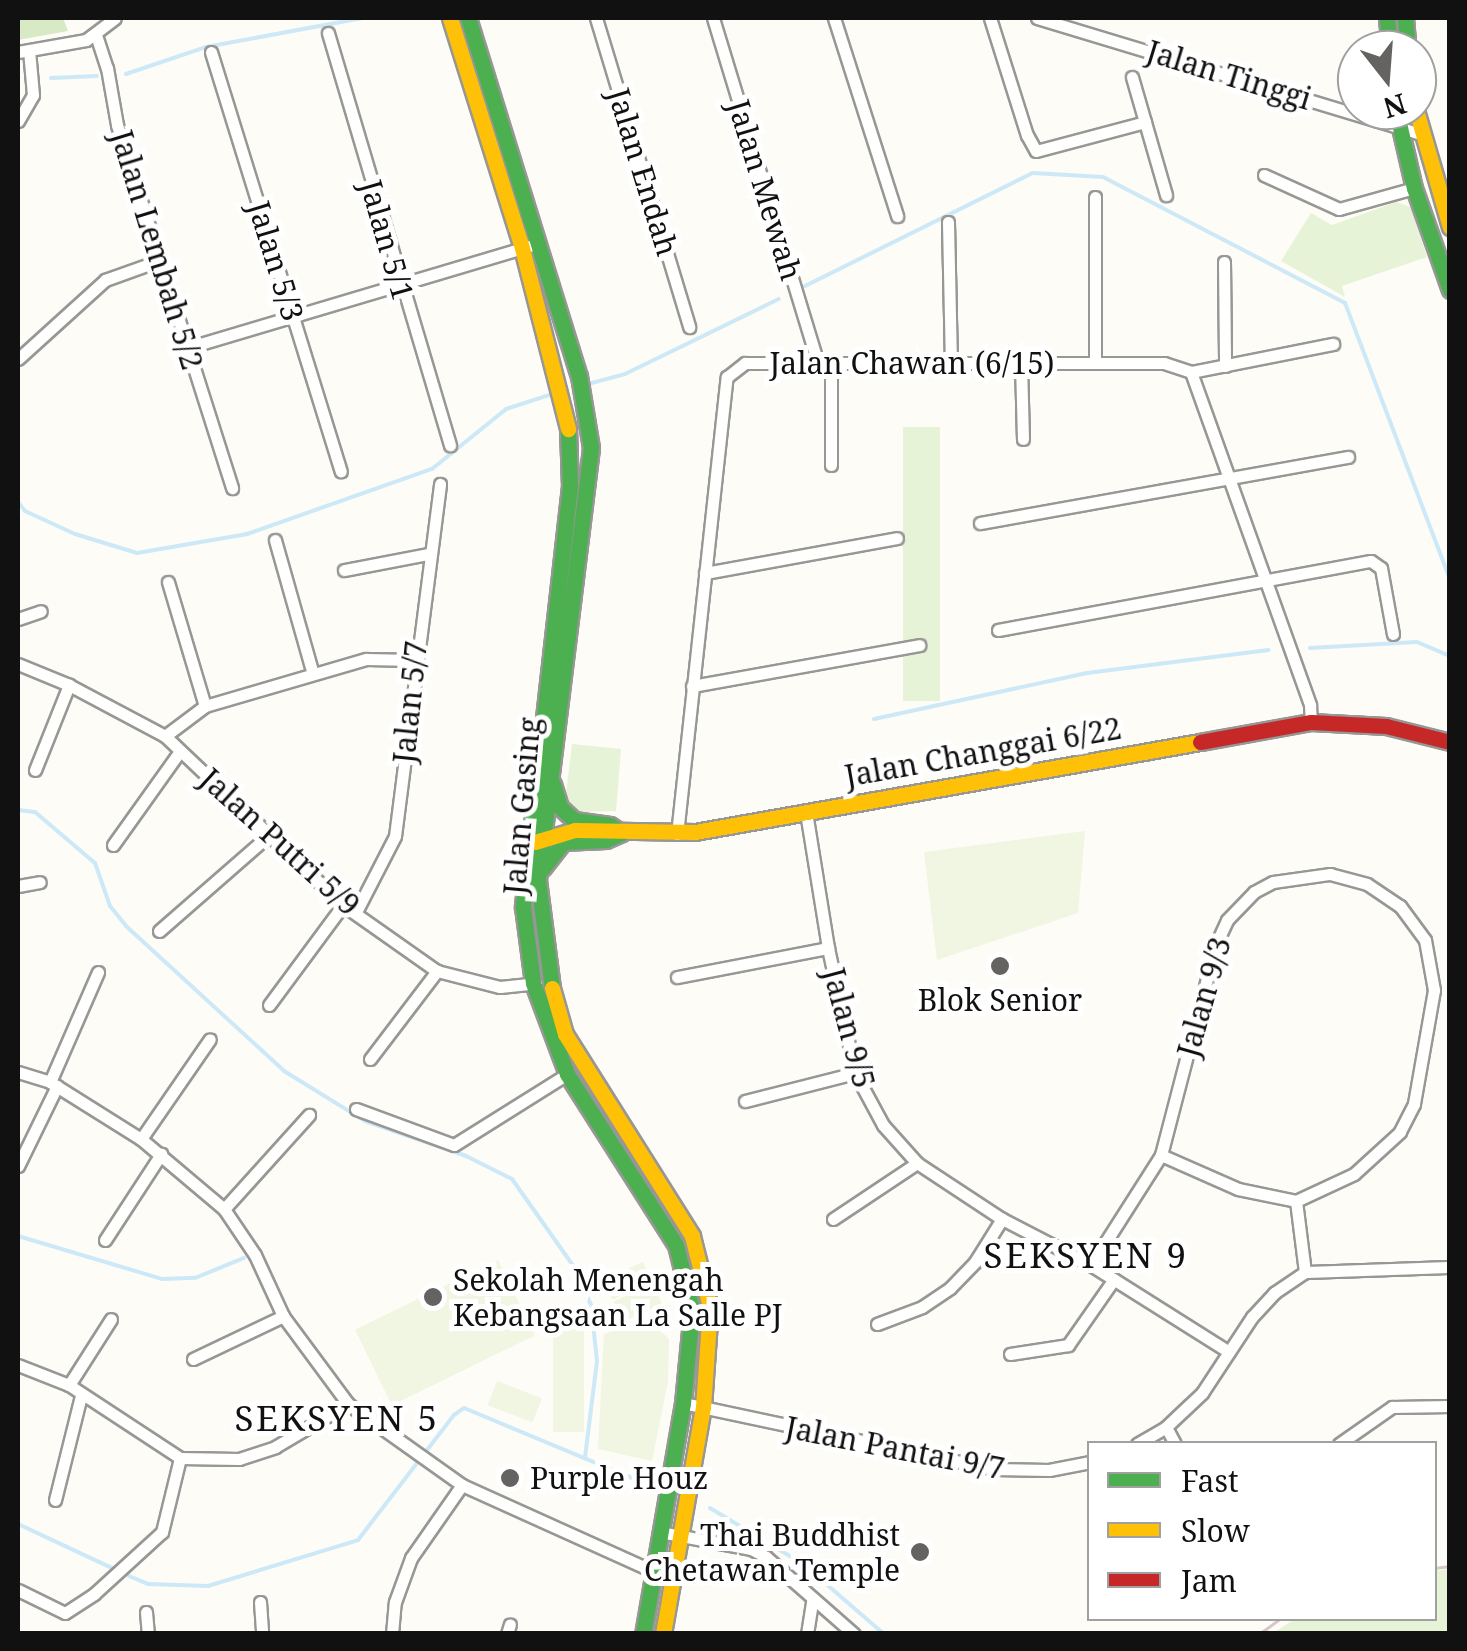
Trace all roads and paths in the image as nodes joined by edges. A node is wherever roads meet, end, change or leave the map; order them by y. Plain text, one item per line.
1 (114, 18) edge
2 (450, 18) edge
3 (468, 18) edge
4 (596, 18) edge
5 (713, 18) edge
6 (834, 18) edge
7 (990, 18) edge
8 (1037, 18) edge
9 (328, 34) dead end
10 (96, 35) junction
11 (23, 51) edge
12 (212, 52) dead end
13 (1132, 77) dead end
14 (1337, 102) edge
15 (18, 121) edge
16 (1144, 122) junction
17 (1399, 130) edge
18 (1415, 130) edge
19 (1420, 130) edge
20 (1421, 134) junction
21 (1264, 175) dead end
22 (1414, 188) junction
23 (1166, 194) dead end
24 (1095, 197) dead end
25 (897, 216) dead end
26 (948, 222) dead end
27 (1450, 227) edge
28 (530, 246) junction
29 (158, 261) junction
30 (1224, 262) dead end
31 (399, 284) junction
32 (1450, 290) edge
33 (293, 316) junction
34 (689, 327) dead end
35 (1332, 344) dead end
36 (186, 348) junction
37 (18, 359) edge
38 (818, 363) junction
39 (832, 363) junction
40 (951, 363) junction
41 (1021, 363) junction
42 (1095, 363) junction
43 (1225, 366) junction
44 (1191, 372) junction
45 (1023, 439) dead end
46 (450, 445) dead end
47 (1348, 457) dead end
48 (832, 465) dead end
49 (341, 470) dead end
50 (1230, 478) junction
51 (440, 484) dead end
52 (232, 488) dead end
53 (980, 524) dead end
54 (897, 538) dead end
55 (274, 540) dead end
56 (428, 554) junction
57 (344, 570) dead end
58 (704, 573) junction
59 (1267, 580) junction
60 (168, 582) dead end
61 (41, 611) dead end
62 (18, 619) edge
63 (998, 630) dead end
64 (1393, 634) dead end
65 (920, 644) dead end
66 (414, 660) junction
67 (18, 664) edge
68 (313, 674) junction
69 (69, 685) junction
70 (692, 686) junction
71 (205, 706) junction
72 (1312, 722) junction
73 (165, 736) junction
74 (1450, 742) edge
75 (180, 751) junction
76 (35, 770) dead end
77 (550, 774) junction
78 (806, 812) junction
79 (622, 833) junction
80 (677, 834) junction
81 (268, 836) junction
82 (542, 837) junction
83 (113, 845) dead end
84 (529, 848) junction
85 (538, 880) junction
86 (40, 882) dead end
87 (18, 886) edge
88 (343, 905) junction
89 (356, 912) junction
90 (158, 931) dead end
91 (828, 948) junction
92 (437, 971) junction
93 (98, 972) dead end
94 (677, 977) dead end
95 (550, 980) junction
96 (533, 984) junction
97 (269, 1005) dead end
98 (210, 1039) dead end
99 (370, 1059) dead end
100 (18, 1072) edge
101 (855, 1073) junction
102 (568, 1074) junction
103 (53, 1084) junction
104 (745, 1101) dead end
105 (356, 1109) dead end
106 (309, 1116) dead end
107 (141, 1139) junction
108 (161, 1154) junction
109 (1161, 1155) junction
110 (917, 1163) junction
111 (18, 1166) edge
112 (1296, 1201) junction
113 (224, 1209) junction
114 (833, 1219) dead end
115 (1002, 1219) junction
116 (104, 1240) dead end
117 (1091, 1265) junction
118 (1450, 1267) edge
119 (1305, 1272) junction
120 (1114, 1279) junction
121 (284, 1316) junction
122 (110, 1319) dead end
123 (876, 1324) dead end
124 (1229, 1352) junction
125 (1010, 1354) dead end
126 (193, 1359) dead end
127 (18, 1365) edge
128 (69, 1385) junction
129 (81, 1396) junction
130 (683, 1403) junction
131 (348, 1404) junction
132 (1450, 1406) edge
133 (703, 1407) junction
134 (1166, 1427) junction
135 (1142, 1441) edge
136 (1174, 1441) edge
137 (1343, 1441) edge
138 (180, 1458) junction
139 (1087, 1463) edge
140 (462, 1484) junction
141 (56, 1500) dead end
142 (660, 1532) junction
143 (680, 1536) junction
144 (653, 1571) junction
145 (672, 1579) junction
146 (18, 1590) edge
147 (813, 1598) junction
148 (260, 1602) dead end
149 (146, 1612) dead end
150 (148, 1634) edge
151 (262, 1634) edge
152 (392, 1634) edge
153 (643, 1634) edge
154 (663, 1634) edge
155 (807, 1634) edge
156 (854, 1634) edge

1 - 10 street
2 - 28 main road, Jalan Gasing
3 - 28 main road, Jalan Gasing
4 - 34 street, Jalan Endah
5 - 38 street, Jalan Mewah
6 - 25 street
7 - 16 street
8 - 14 street, Jalan Tinggi
9 - 31 street, Jalan 5/1
10 - 11 street
10 - 29 street, Jalan Lembah 5/2
11 - 15 street
12 - 33 street, Jalan 5/3
13 - 16 street
16 - 23 street
17 - 22 main road
18 - 20 street, Jalan Tinggi
19 - 20 main road
20 - 27 main road
21 - 22 street
22 - 32 main road
24 - 42 street
26 - 40 street
28 - 31 street
28 - 77 main road, Jalan Gasing
28 - 84 main road, Jalan Gasing
29 - 36 street, Jalan Lembah 5/2
29 - 37 street
30 - 43 street
31 - 33 street
31 - 46 street, Jalan 5/1
33 - 36 street
33 - 49 street, Jalan 5/3
35 - 43 street, Jalan Chawan (6/15)
36 - 52 street, Jalan Lembah 5/2
38 - 39 street, Jalan Chawan (6/15)
38 - 58 street, Jalan Chawan (6/15)
39 - 40 street, Jalan Chawan (6/15)
39 - 48 street
40 - 41 street, Jalan Chawan (6/15)
41 - 42 street, Jalan Chawan (6/15)
41 - 45 street
42 - 44 street, Jalan Chawan (6/15)
43 - 44 street, Jalan Chawan (6/15)
44 - 50 street
47 - 50 street
50 - 53 street
50 - 59 street
51 - 56 street, Jalan 5/7
54 - 58 street
55 - 68 street
56 - 57 street
56 - 66 street, Jalan 5/7
58 - 70 street, Jalan Chawan (6/15)
59 - 63 street
59 - 64 street
59 - 72 street
60 - 71 street
61 - 62 street
65 - 70 street
66 - 68 street
66 - 89 street, Jalan 5/7
67 - 69 street, Jalan Putri 5/9
68 - 71 street
69 - 73 street, Jalan Putri 5/9
69 - 76 street
70 - 80 street, Jalan Chawan (6/15)
71 - 73 street
72 - 74 main road, Jalan Changgai 6/22
72 - 78 main road, Jalan Changgai 6/22
73 - 75 street, Jalan Putri 5/9
75 - 81 street, Jalan Putri 5/9
75 - 83 street
77 - 79 main road
77 - 82 main road, Jalan Gasing
78 - 80 main road, Jalan Changgai 6/22
78 - 91 street, Jalan 9/5
79 - 80 main road, Jalan Changgai 6/22
79 - 82 main road, Jalan Changgai 6/22
79 - 85 main road
81 - 88 street, Jalan Putri 5/9
81 - 90 street
82 - 84 main road
82 - 85 main road, Jalan Gasing
84 - 96 main road, Jalan Gasing
85 - 95 main road, Jalan Gasing
86 - 87 street
88 - 89 street, Jalan Putri 5/9
88 - 97 street
89 - 92 street, Jalan Putri 5/9
91 - 94 street
91 - 101 street, Jalan 9/5
92 - 96 street, Jalan Putri 5/9
92 - 99 street
93 - 103 street
95 - 96 street, Jalan Putri 5/9
95 - 133 main road, Jalan Gasing
96 - 102 main road, Jalan Gasing
98 - 107 street
100 - 103 street
101 - 104 street
101 - 110 street, Jalan 9/5
102 - 105 street
102 - 130 main road, Jalan Gasing
103 - 107 street
103 - 111 street
106 - 113 street
107 - 108 street
108 - 113 street
108 - 116 street
109 - 112 street
109 - 112 street, Jalan 9/3
109 - 117 street, Jalan 9/3
110 - 114 street
110 - 115 street, Jalan 9/5
112 - 119 street
113 - 121 street
115 - 117 street, Jalan 9/5
115 - 123 street
117 - 120 street, Jalan 9/5
118 - 119 street
119 - 124 street
120 - 124 street, Jalan 9/5
120 - 125 street
121 - 126 street
121 - 131 street
122 - 128 street
124 - 134 street
127 - 128 street
128 - 129 street
129 - 138 street
129 - 141 street
130 - 133 street, Jalan Pantai 9/7
130 - 142 main road, Jalan Gasing
131 - 138 street
131 - 140 street
132 - 137 street
133 - 139 street, Jalan Pantai 9/7
133 - 143 main road, Jalan Gasing
134 - 135 street
134 - 136 street
138 - 146 street
140 - 144 street
140 - 152 street
142 - 143 street
142 - 144 main road, Jalan Gasing
143 - 145 main road, Jalan Gasing
143 - 147 street
144 - 145 street
144 - 153 main road, Jalan Gasing
145 - 154 main road, Jalan Gasing
147 - 155 street
147 - 156 street
148 - 151 street
149 - 150 street

